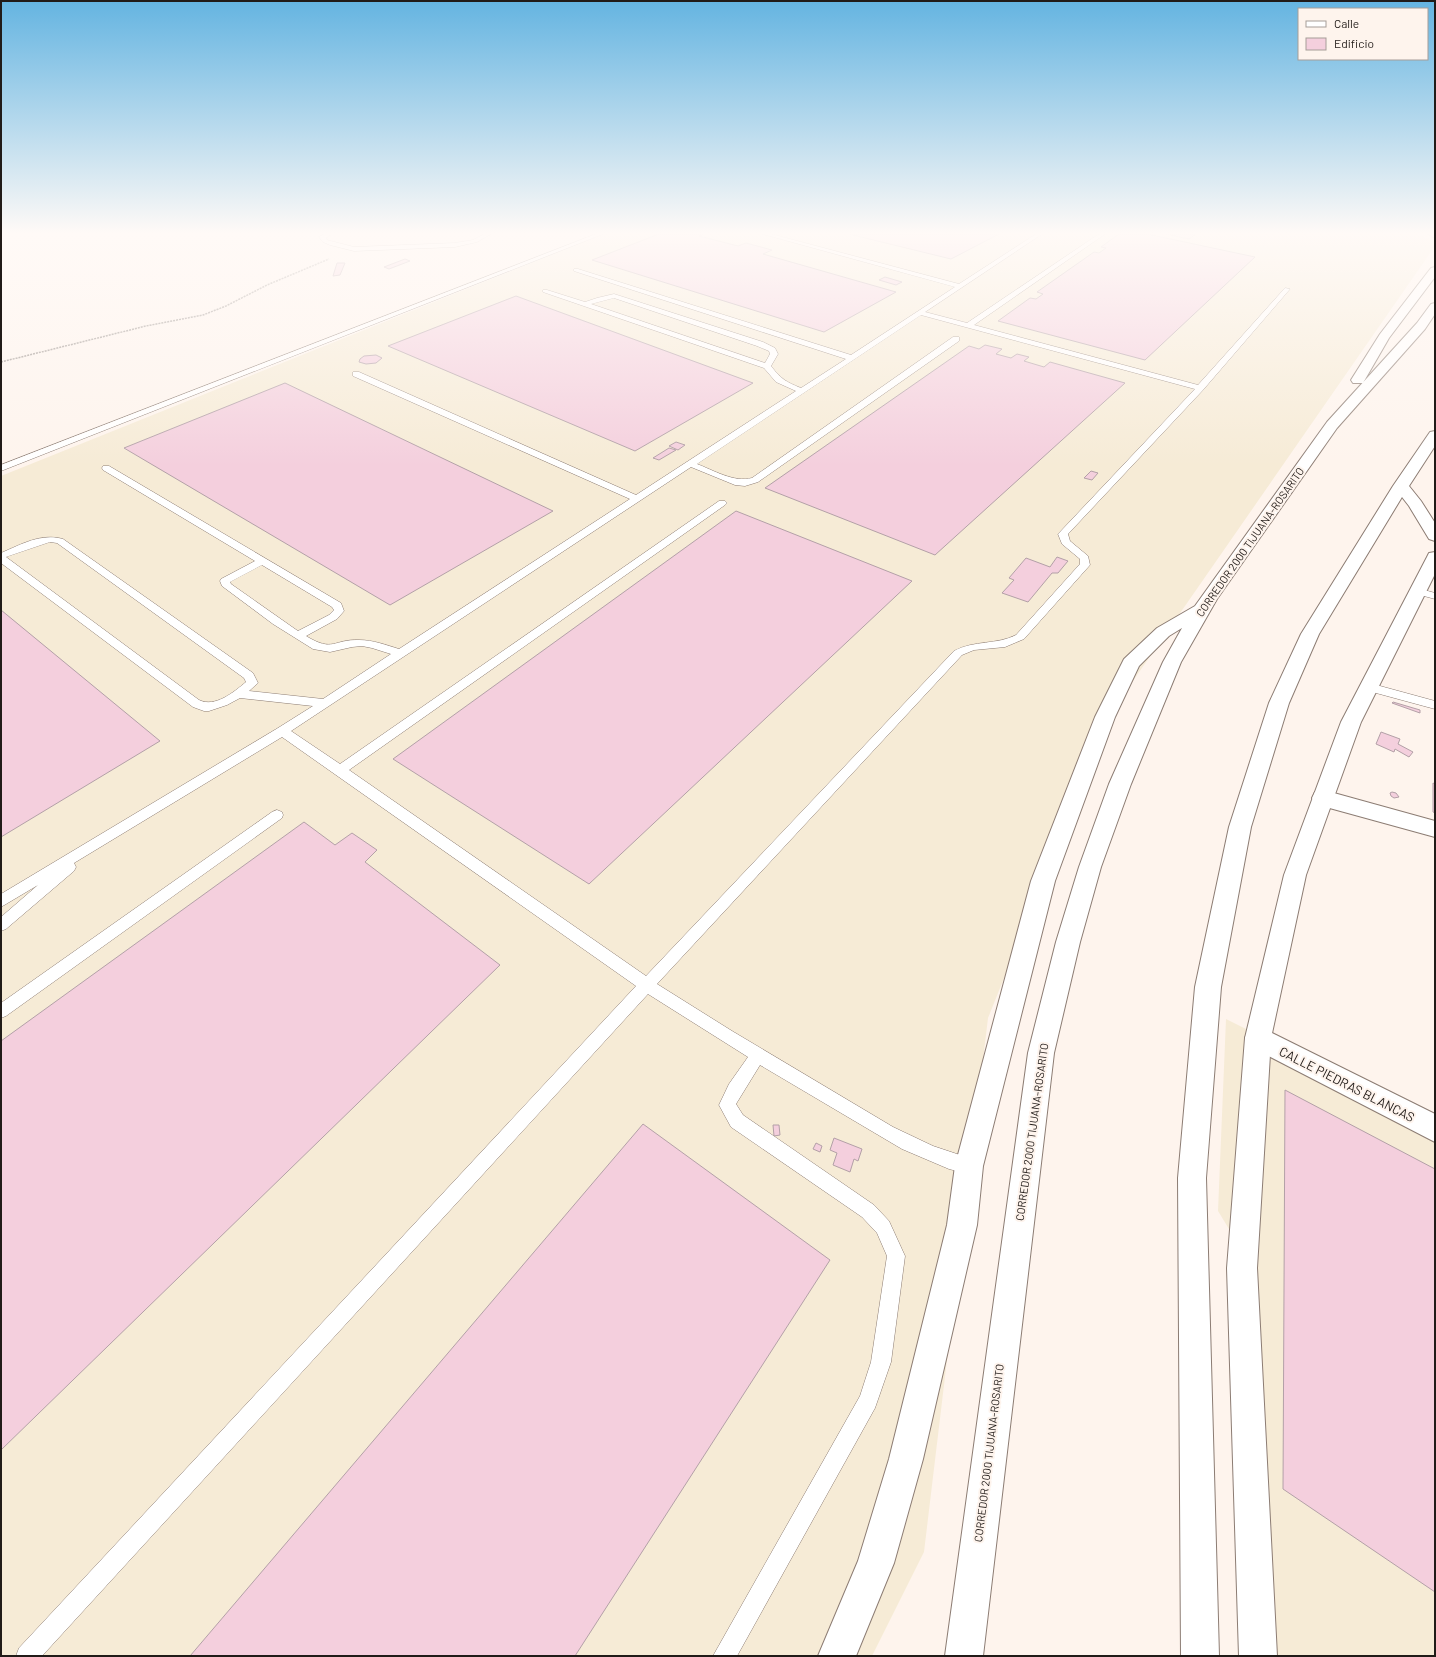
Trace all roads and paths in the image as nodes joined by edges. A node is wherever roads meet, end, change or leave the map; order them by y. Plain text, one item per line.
1 (211, 311) edge
2 (402, 311) edge
3 (603, 311) edge
4 (661, 311) edge
5 (706, 311) edge
6 (989, 311) edge
7 (1267, 311) edge
8 (1404, 311) edge
9 (1431, 311) edge
10 (920, 313) joint
11 (968, 326) junction
12 (956, 339) dead end
13 (852, 358) junction
14 (1, 362) edge
15 (767, 366) junction
16 (356, 374) dead end
17 (1200, 388) junction
18 (802, 390) junction
19 (1332, 425) junction
20 (1435, 435) edge
21 (690, 464) junction
22 (1, 468) edge
23 (106, 468) dead end
24 (1401, 486) junction
25 (637, 499) junction
26 (722, 503) dead end
27 (1435, 536) edge
28 (1, 557) edge
29 (1435, 557) edge
30 (262, 561) junction
31 (1426, 594) edge
32 (1202, 610) junction
33 (298, 636) junction
34 (401, 654) junction
35 (1369, 687) junction
36 (238, 694) junction
37 (325, 703) junction
38 (1435, 705) edge
39 (282, 731) junction
40 (341, 770) junction
41 (1323, 798) junction
42 (277, 815) dead end
43 (1435, 829) edge
44 (93, 846) junction
45 (1, 901) edge
46 (1, 925) edge
47 (647, 984) junction
48 (1, 1011) edge
49 (1258, 1038) junction
50 (758, 1055) junction
51 (1435, 1129) edge
52 (969, 1166) junction
53 (1259, 1655) edge
54 (27, 1656) edge
55 (724, 1656) edge
56 (837, 1656) edge
57 (964, 1656) edge
58 (1200, 1656) edge

1 - 14 path
2 - 22 lane
3 - 15 lane
4 - 15 lane
5 - 13 lane
6 - 11 lane
7 - 17 lane
8 - 19 main road
9 - 19 main road, CORREDOR 2000 TIJUANA-ROSARITO
10 - 11 lane
10 - 13 lane
11 - 17 lane
12 - 21 lane
13 - 18 lane
15 - 18 lane
16 - 25 lane
17 - 47 lane
18 - 21 lane
19 - 32 main road, CORREDOR 2000 TIJUANA-ROSARITO
20 - 24 main road
21 - 25 lane
23 - 30 lane
24 - 27 main road
24 - 58 main road
25 - 34 lane
26 - 40 lane
28 - 36 lane
28 - 36 lane
29 - 31 main road
30 - 33 lane
30 - 33 lane
31 - 35 main road
32 - 52 main road
32 - 57 main road, CORREDOR 2000 TIJUANA-ROSARITO
33 - 34 lane
34 - 37 lane
35 - 38 lane
35 - 41 main road
36 - 37 lane
37 - 39 lane
39 - 40 lane
39 - 44 lane
40 - 47 lane
41 - 43 main road
41 - 49 main road
42 - 48 lane
44 - 45 lane
44 - 46 lane
47 - 50 lane
47 - 54 lane
49 - 51 main road, CALLE PIEDRAS BLANCAS
49 - 53 main road
50 - 52 lane
50 - 55 lane
52 - 56 main road

